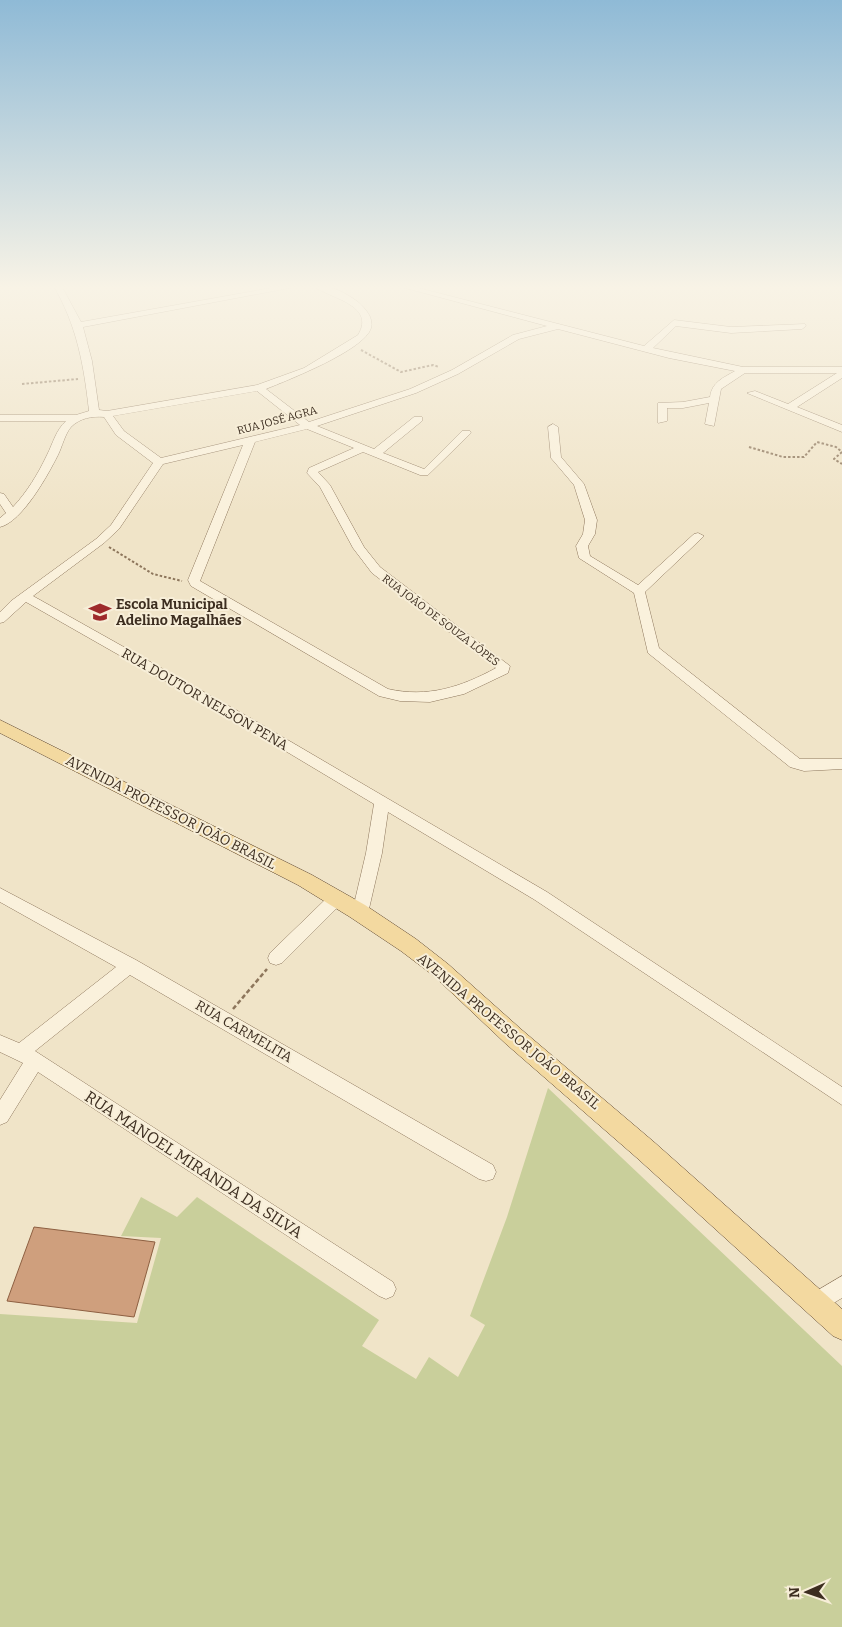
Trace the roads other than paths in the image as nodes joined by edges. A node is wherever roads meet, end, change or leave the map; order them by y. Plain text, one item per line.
1 (86, 361) edge
2 (322, 361) edge
3 (474, 361) edge
4 (701, 361) edge
5 (743, 370) junction
6 (842, 370) edge
7 (842, 374) edge
8 (259, 388) junction
9 (752, 393) dead end
10 (714, 399) junction
11 (789, 408) junction
12 (94, 412) junction
13 (107, 414) junction
14 (0, 418) edge
15 (78, 418) junction
16 (418, 419) dead end
17 (662, 420) dead end
18 (710, 424) dead end
19 (308, 426) junction
20 (553, 426) dead end
21 (842, 429) edge
22 (466, 433) dead end
23 (250, 441) junction
24 (364, 448) junction
25 (376, 453) junction
26 (159, 462) junction
27 (0, 496) edge
28 (12, 514) junction
29 (0, 524) edge
30 (698, 536) dead end
31 (639, 591) junction
32 (26, 597) junction
33 (0, 619) edge
34 (0, 726) edge
35 (842, 764) edge
36 (382, 802) junction
37 (0, 894) edge
38 (337, 898) junction
39 (360, 913) junction
40 (276, 958) road end
41 (130, 965) junction
42 (0, 1043) edge
43 (28, 1056) junction
44 (842, 1097) edge
45 (0, 1116) edge
46 (486, 1172) dead end
47 (842, 1286) edge
48 (386, 1289) dead end
49 (815, 1303) junction
50 (842, 1327) edge

1 - 12 street
2 - 8 street
3 - 19 street, RUA JOSÉ AGRA
4 - 5 street
5 - 6 street
5 - 10 street
7 - 11 street
8 - 13 street
8 - 19 street
9 - 11 street
10 - 17 street
10 - 18 street
11 - 21 street
12 - 13 street
12 - 15 street
13 - 26 street
14 - 15 street
15 - 28 street
16 - 25 street
19 - 23 street, RUA JOSÉ AGRA
19 - 24 street
20 - 31 street
22 - 25 street
23 - 24 street, RUA JOÃO DE SOUZA LÓPES
23 - 26 street, RUA JOSÉ AGRA
24 - 25 street
26 - 32 street
27 - 28 street
28 - 29 street
30 - 31 street
31 - 35 street
32 - 33 street
32 - 36 street, RUA DOUTOR NELSON PENA
34 - 38 main road, AVENIDA PROFESSOR JOÃO BRASIL
36 - 39 street
36 - 44 street, RUA DOUTOR NELSON PENA
37 - 41 street, RUA CARMELITA
38 - 39 main road, AVENIDA PROFESSOR JOÃO BRASIL
38 - 40 street
39 - 49 main road, AVENIDA PROFESSOR JOÃO BRASIL
41 - 43 street
41 - 46 street, RUA CARMELITA
42 - 43 street, RUA MANOEL MIRANDA DA SILVA
43 - 45 street
43 - 48 street, RUA MANOEL MIRANDA DA SILVA
47 - 49 street
49 - 50 main road, AVENIDA PROFESSOR JOÃO BRASIL

